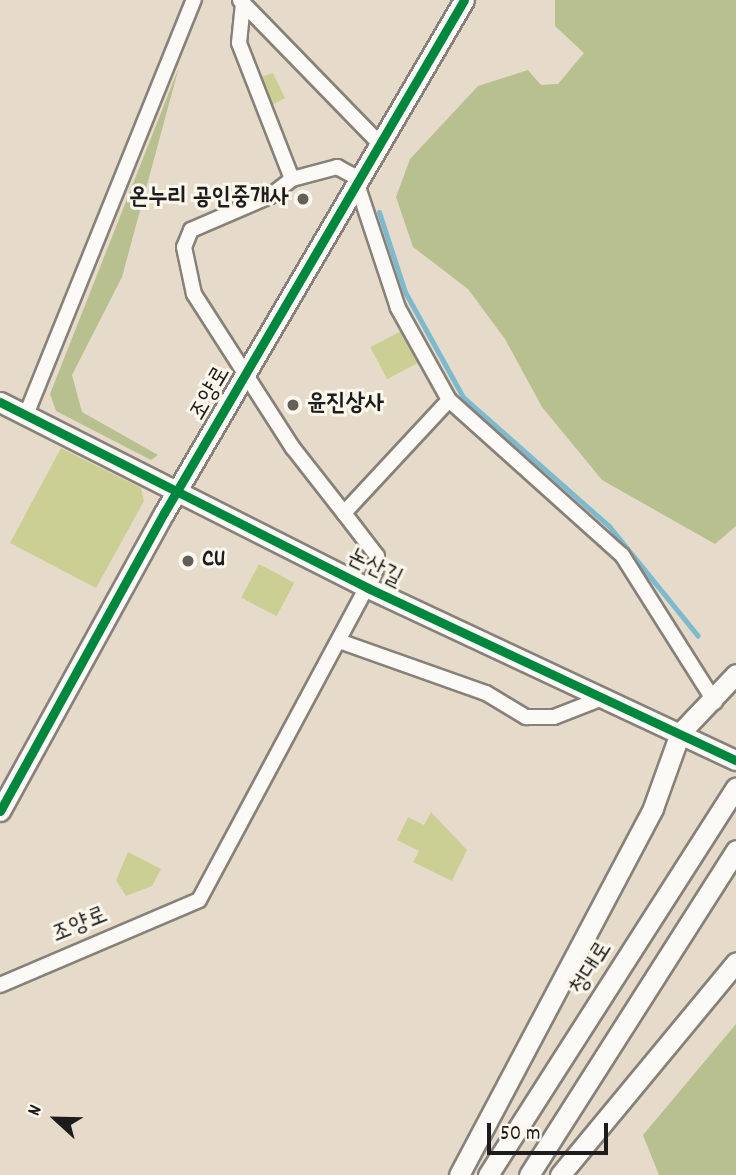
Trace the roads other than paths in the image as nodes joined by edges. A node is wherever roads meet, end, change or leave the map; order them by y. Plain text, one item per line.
1 (194, 0) edge
2 (464, 0) edge
3 (241, 2) edge
4 (380, 144) junction
5 (292, 179) junction
6 (358, 181) junction
7 (245, 372) junction
8 (449, 400) junction
9 (0, 402) edge
10 (26, 415) junction
11 (178, 489) junction
12 (344, 513) junction
13 (368, 588) junction
14 (339, 641) junction
15 (736, 674) edge
16 (603, 698) junction
17 (715, 702) junction
18 (680, 733) junction
19 (736, 760) edge
20 (736, 787) edge
21 (0, 811) edge
22 (736, 850) edge
23 (736, 962) edge
24 (0, 985) edge
25 (458, 1175) edge
26 (488, 1175) edge
27 (529, 1175) edge
28 (559, 1175) edge

1 - 10 street
2 - 4 street, 조양로
3 - 4 street
3 - 5 street
4 - 6 street, 조양로
5 - 6 street
5 - 7 street
6 - 7 street, 조양로
6 - 8 street
7 - 11 street, 조양로
7 - 12 street
8 - 12 street
8 - 17 street
9 - 10 street, 논산길
10 - 11 street, 논산길
11 - 13 street, 논산길
11 - 21 street, 조양로
12 - 13 street, 조양로
13 - 14 street, 조양로
13 - 16 street, 논산길
14 - 16 street
14 - 24 street, 조양로
15 - 17 street
16 - 18 street, 논산길
17 - 18 street
18 - 19 street, 논산길
18 - 25 street
20 - 26 street, 청대로
22 - 27 street
23 - 28 street

